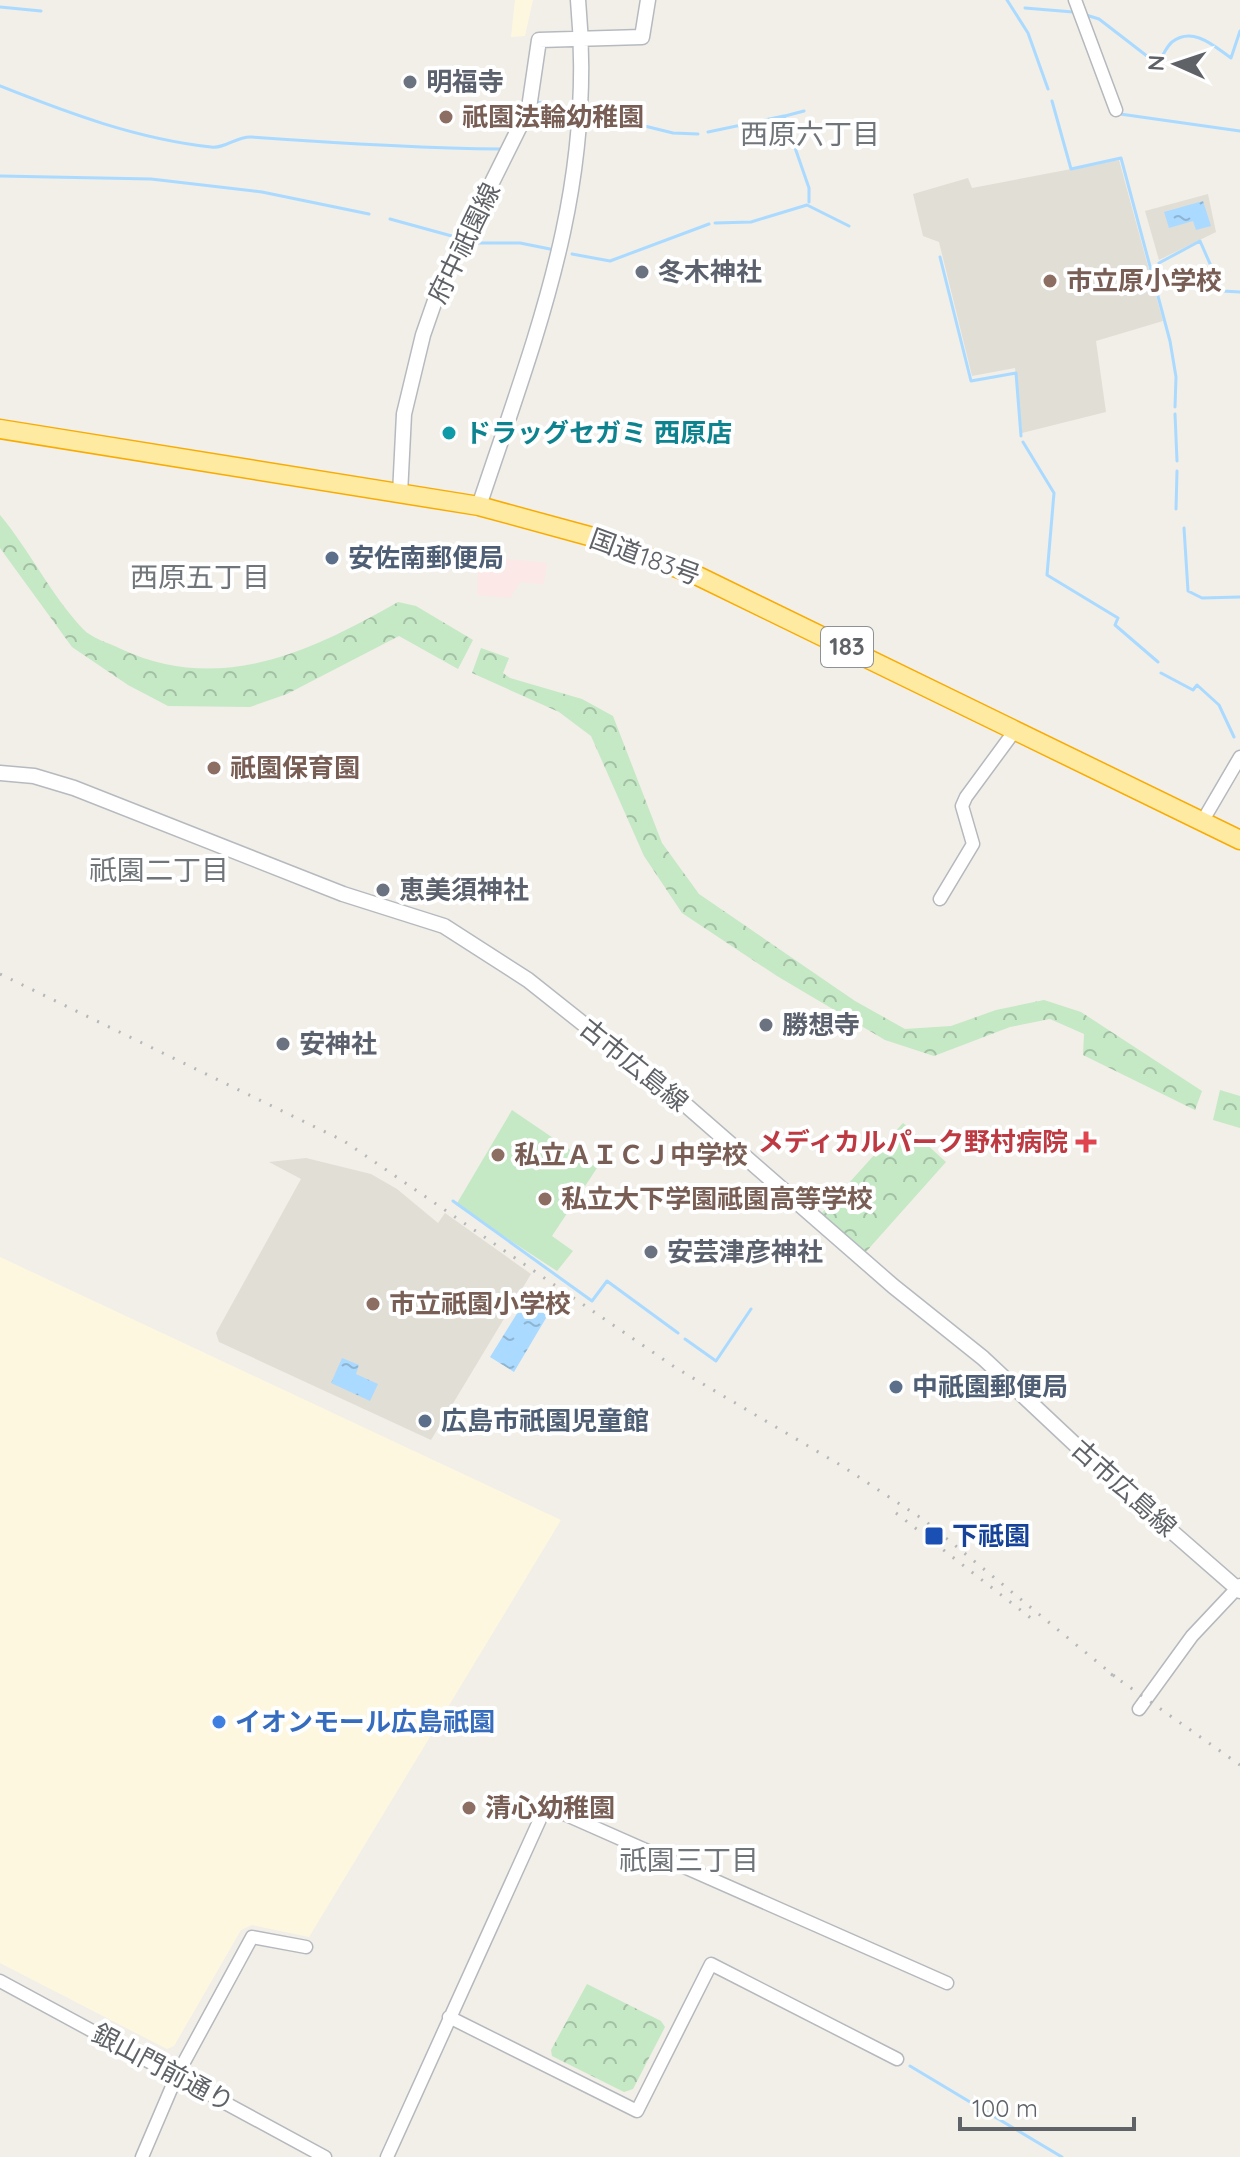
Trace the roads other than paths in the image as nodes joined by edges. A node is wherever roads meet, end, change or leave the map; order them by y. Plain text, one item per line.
1 (578, 0) edge
2 (648, 0) edge
3 (1075, 0) edge
4 (581, 37) junction
5 (1116, 110) dead end
6 (0, 429) edge
7 (400, 494) junction
8 (479, 506) junction
9 (1016, 729) junction
10 (1240, 757) edge
11 (0, 773) edge
12 (1202, 822) junction
13 (1240, 840) edge
14 (940, 899) dead end
15 (1239, 1588) edge
16 (1139, 1709) dead end
17 (306, 1947) dead end
18 (0, 1981) edge
19 (947, 1983) dead end
20 (449, 2017) junction
21 (897, 2059) dead end
22 (177, 2075) junction
23 (142, 2157) edge
24 (325, 2157) edge
25 (387, 2157) edge

1 - 4 main road
2 - 4 main road, 府中祇園線
3 - 5 street
4 - 7 main road, 府中祇園線
4 - 8 main road
6 - 7 highway, 国道183号 / 183
7 - 8 highway, 国道183号 / 183
8 - 9 highway, 国道183号 / 183
9 - 12 highway, 国道183号 / 183
9 - 14 street
10 - 12 street
11 - 15 main road, 古市広島線
12 - 13 highway, 国道183号 / 183
15 - 16 street
17 - 22 street
18 - 22 street, 銀山門前通り
19 - 20 street
20 - 21 street
20 - 25 street
22 - 23 street
22 - 24 street, 銀山門前通り

